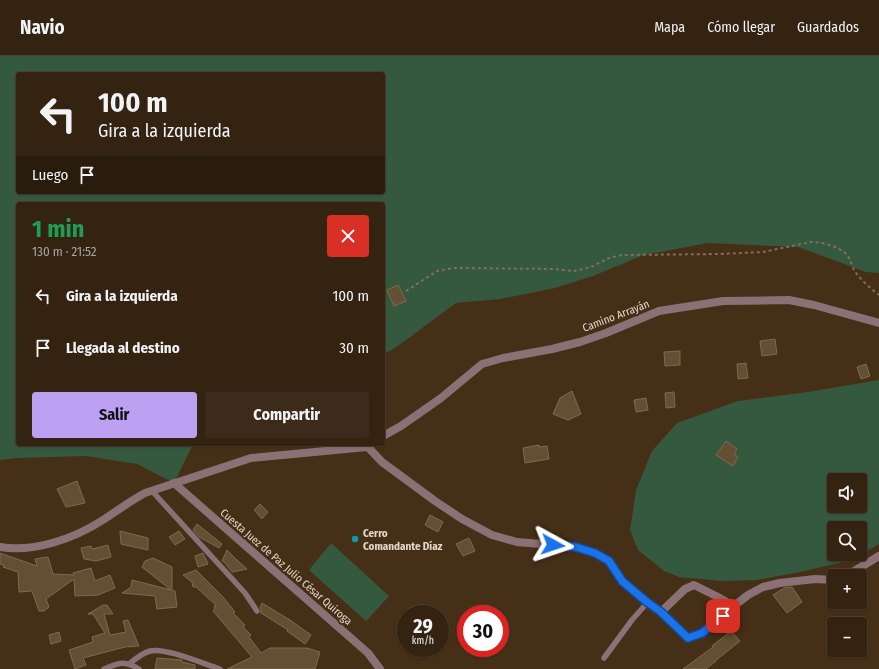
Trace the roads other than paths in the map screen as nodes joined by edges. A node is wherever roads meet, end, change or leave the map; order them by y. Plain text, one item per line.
1 (879, 323) edge
2 (385, 435) edge
3 (359, 446) edge
4 (369, 446) edge
5 (174, 483) junction
6 (152, 491) junction
7 (0, 547) edge
8 (879, 556) edge
9 (858, 569) edge
10 (827, 580) edge
11 (647, 602) junction
12 (734, 606) junction
13 (257, 611) dead end
14 (661, 612) junction
15 (604, 658) dead end
16 (129, 664) junction
17 (104, 669) edge
18 (139, 669) edge
19 (220, 669) edge
20 (380, 669) edge

1 - 2 street, Camino Arrayán
3 - 5 street
4 - 11 street
5 - 6 street
5 - 20 street, Cuesta Juez de Paz Julio César Quiroga
6 - 7 street
6 - 13 lane
8 - 9 street
10 - 12 street
11 - 14 street
11 - 15 lane
12 - 14 street
12 - 14 street
16 - 17 lane
16 - 18 lane
16 - 19 lane

